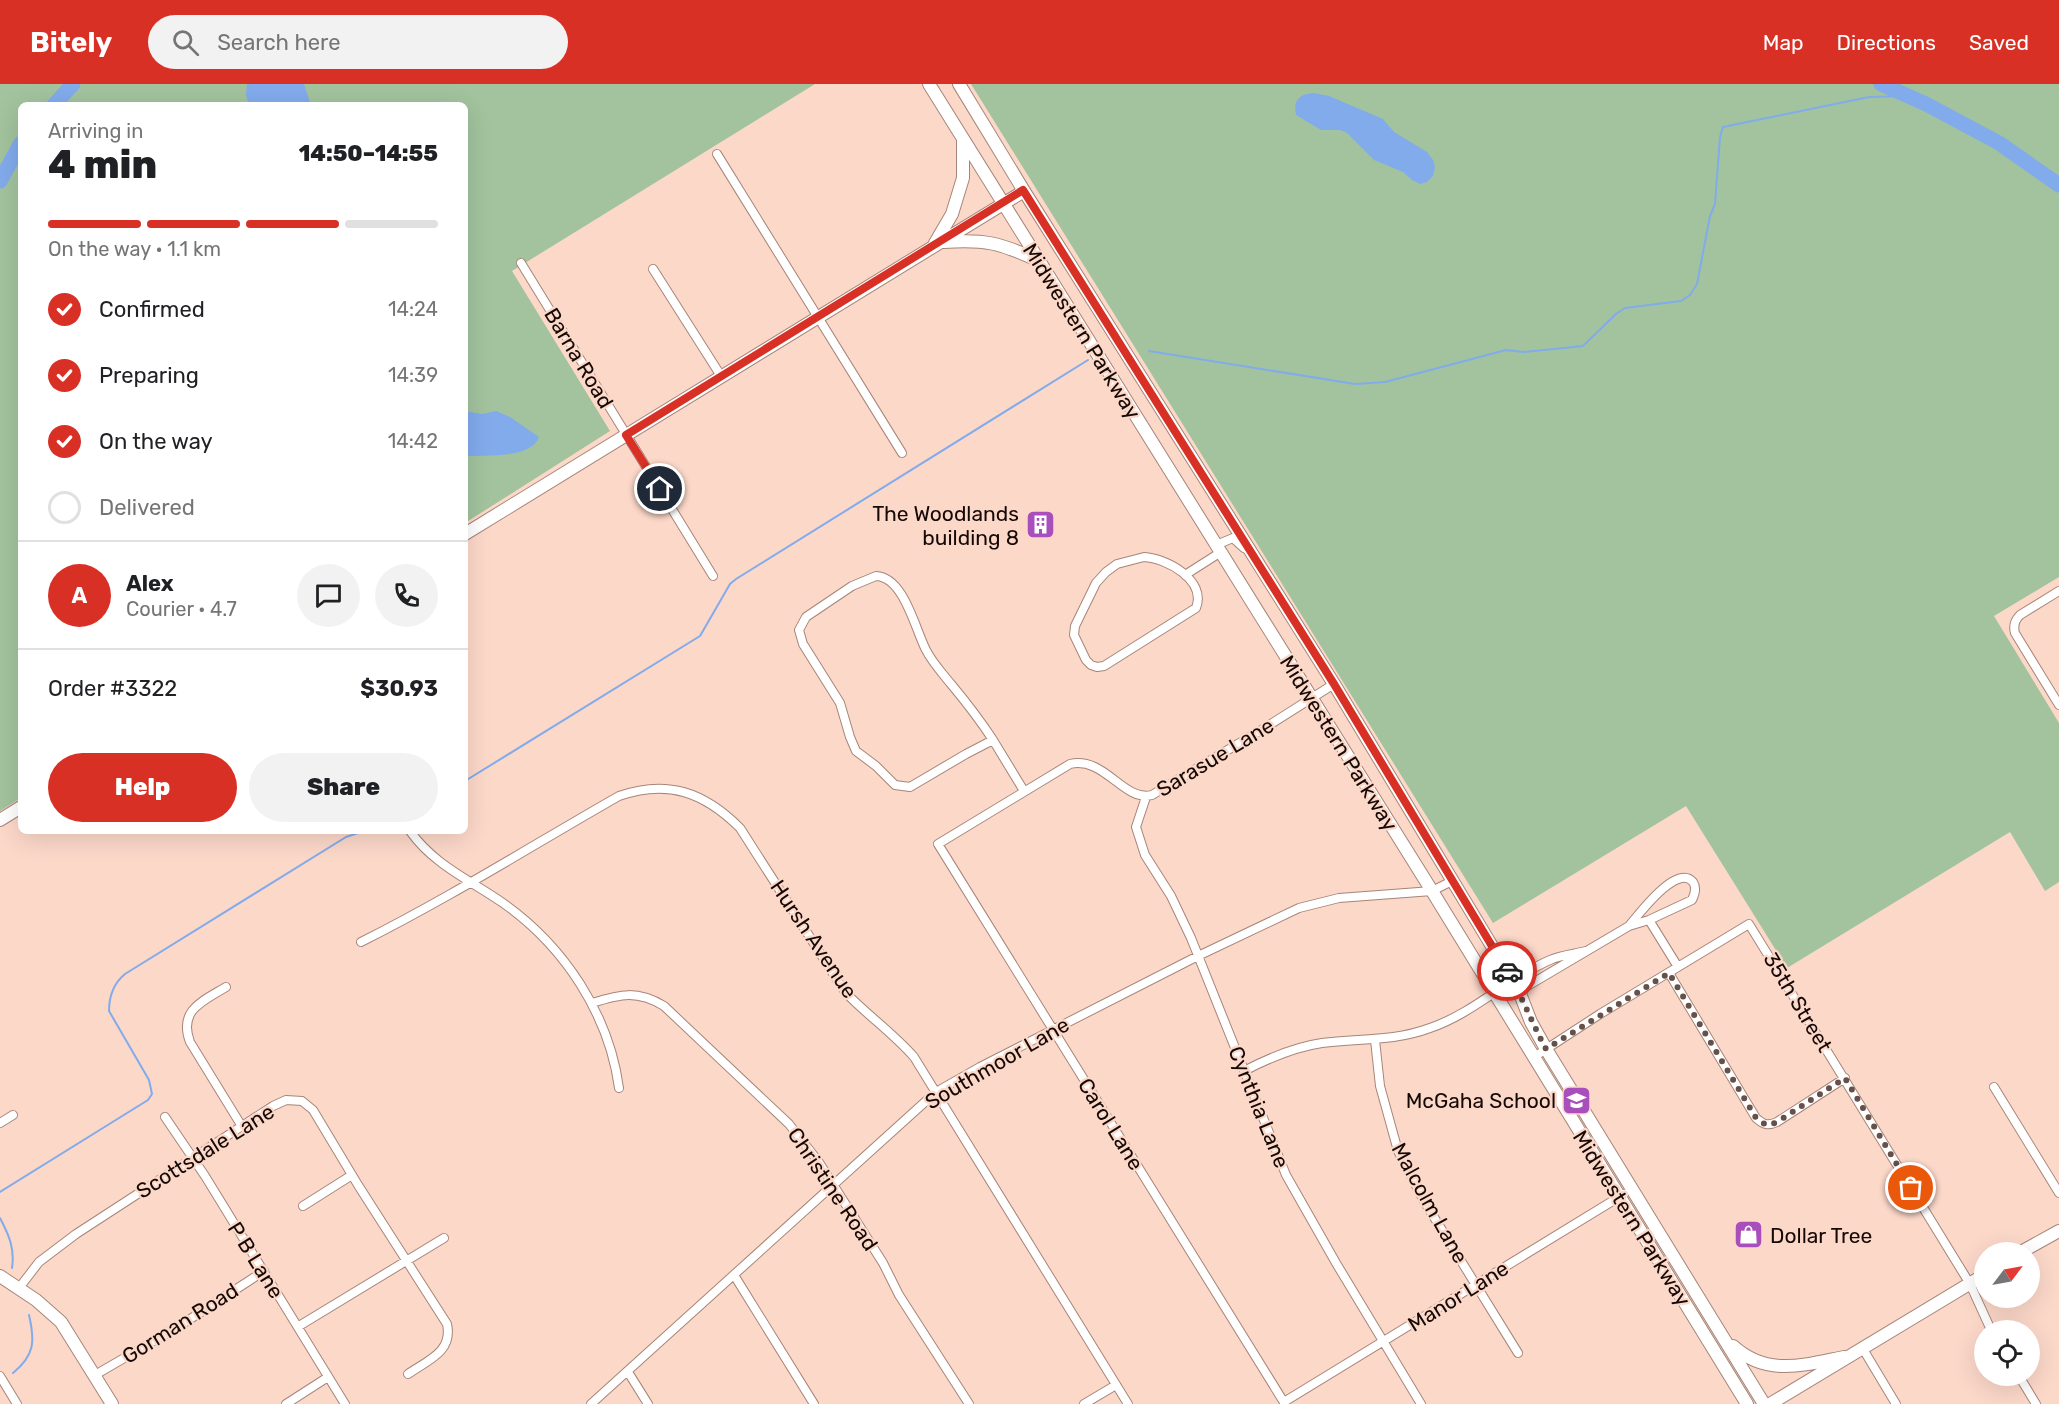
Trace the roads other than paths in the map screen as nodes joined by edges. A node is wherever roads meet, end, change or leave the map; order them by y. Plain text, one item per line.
1 (929, 84) edge
2 (959, 84) edge
3 (963, 140) junction
4 (717, 154) dead end
5 (1023, 190) junction
6 (1002, 204) junction
7 (936, 244) junction
8 (1038, 261) junction
9 (521, 263) dead end
10 (653, 269) dead end
11 (818, 317) junction
12 (721, 376) junction
13 (626, 435) junction
14 (902, 453) dead end
15 (468, 532) edge
16 (1218, 549) junction
17 (1185, 574) junction
18 (713, 576) dead end
19 (1269, 582) junction
20 (2059, 591) edge
21 (1334, 684) junction
22 (1312, 698) junction
23 (2059, 705) edge
24 (993, 740) junction
25 (1024, 791) junction
26 (1146, 796) junction
27 (18, 809) edge
28 (0, 820) edge
29 (413, 834) edge
30 (938, 844) joint
31 (1452, 881) junction
32 (469, 883) junction
33 (1432, 891) junction
34 (1649, 920) junction
35 (1629, 926) junction
36 (361, 942) dead end
37 (1198, 956) junction
38 (1678, 967) junction
39 (1669, 973) junction
40 (1516, 986) junction
41 (226, 987) dead end
42 (1494, 993) junction
43 (592, 1002) junction
44 (1052, 1030) junction
45 (1375, 1041) junction
46 (1546, 1049) junction
47 (1534, 1057) junction
48 (1244, 1071) junction
49 (1845, 1078) junction
50 (1994, 1087) dead end
51 (619, 1088) dead end
52 (936, 1092) junction
53 (13, 1115) dead end
54 (165, 1117) dead end
55 (0, 1123) edge
56 (241, 1125) junction
57 (193, 1158) junction
58 (352, 1176) junction
59 (834, 1185) junction
60 (1632, 1189) junction
61 (2059, 1193) edge
62 (1620, 1197) junction
63 (303, 1206) dead end
64 (2059, 1231) edge
65 (444, 1238) dead end
66 (2039, 1242) edge
67 (406, 1261) junction
68 (264, 1271) junction
69 (734, 1275) junction
70 (0, 1276) edge
71 (1974, 1281) edge
72 (1970, 1284) junction
73 (1476, 1285) junction
74 (19, 1288) junction
75 (1986, 1320) edge
76 (299, 1326) junction
77 (1723, 1337) junction
78 (1383, 1342) junction
79 (1858, 1352) junction
80 (1518, 1353) dead end
81 (628, 1372) junction
82 (408, 1374) dead end
83 (0, 1376) edge
84 (95, 1376) junction
85 (328, 1377) junction
86 (1116, 1384) junction
87 (2025, 1386) edge
88 (1285, 1403) edge
89 (17, 1404) edge
90 (112, 1404) edge
91 (286, 1404) edge
92 (345, 1404) edge
93 (591, 1404) edge
94 (648, 1404) edge
95 (814, 1404) edge
96 (969, 1404) edge
97 (1084, 1404) edge
98 (1128, 1404) edge
99 (1421, 1404) edge
100 (1747, 1404) edge
101 (1764, 1404) edge
102 (1770, 1404) edge
103 (1896, 1404) edge
104 (2036, 1404) edge

1 - 3 main road, Midwestern Parkway
2 - 5 main road, Midwestern Parkway
3 - 6 main road, Midwestern Parkway
3 - 7 main road
4 - 11 street
5 - 6 main road
5 - 19 main road, Midwestern Parkway
6 - 7 main road
6 - 8 main road, Midwestern Parkway
7 - 8 main road
7 - 11 main road
8 - 16 main road, Midwestern Parkway
9 - 13 street, Barna Road
10 - 12 street
11 - 12 main road
11 - 14 street
12 - 13 main road
13 - 15 main road
13 - 18 street, Barna Road
16 - 17 street
16 - 19 street
16 - 22 main road, Midwestern Parkway
17 - 17 street
19 - 21 main road, Midwestern Parkway
20 - 23 street
21 - 22 street, Sarasue Lane
21 - 31 main road, Midwestern Parkway
22 - 26 street, Sarasue Lane
22 - 33 main road, Midwestern Parkway
24 - 24 street
24 - 25 street
25 - 26 street, Sarasue Lane
25 - 30 street, Sarasue Lane
26 - 37 street, Cynthia Lane
27 - 28 main road
29 - 32 street
30 - 44 street, Carol Lane
31 - 33 street, Southmoor Lane
31 - 40 main road, Midwestern Parkway
32 - 36 street, Hursh Avenue
32 - 43 street
32 - 52 street, Hursh Avenue
33 - 37 street, Southmoor Lane
33 - 42 main road, Midwestern Parkway
34 - 35 street
34 - 35 street
34 - 38 street
35 - 40 street
37 - 44 street, Southmoor Lane
37 - 48 street, Cynthia Lane
38 - 39 street
38 - 49 street, 35th Street
39 - 46 street
39 - 49 street
40 - 42 street
40 - 46 main road, Midwestern Parkway
41 - 56 street
42 - 45 street
42 - 47 main road, Midwestern Parkway
43 - 51 street
43 - 59 street, Christine Road
44 - 52 street, Southmoor Lane
44 - 88 street, Carol Lane
45 - 48 street
45 - 73 street, Malcolm Lane
46 - 47 street
46 - 60 main road, Midwestern Parkway
47 - 62 main road, Midwestern Parkway
48 - 78 street, Cynthia Lane
49 - 72 street, 35th Street
50 - 61 street
52 - 59 street, Southmoor Lane
52 - 86 street, Hursh Avenue
53 - 55 street
54 - 57 street, P B Lane
56 - 57 street, Scottsdale Lane
56 - 58 street, Scottsdale Lane
57 - 68 street, P B Lane
57 - 74 street, Scottsdale Lane
58 - 63 street
58 - 67 street, Scottsdale Lane
59 - 69 street, Southmoor Lane
59 - 96 street, Christine Road
60 - 62 street, Manor Lane
60 - 77 main road, Midwestern Parkway
62 - 73 street, Manor Lane
62 - 100 main road, Midwestern Parkway
64 - 66 main road
65 - 67 street
67 - 76 street
67 - 82 street, Scottsdale Lane
68 - 76 street, P B Lane
68 - 84 street, Gorman Road
69 - 81 street, Southmoor Lane
69 - 95 street
70 - 74 main road
71 - 72 main road
72 - 75 street, 35th Street
72 - 79 main road
73 - 78 street, Manor Lane
73 - 80 street, Malcolm Lane
74 - 84 main road
76 - 85 street, P B Lane
77 - 79 main road
77 - 101 main road, Midwestern Parkway
78 - 88 street, Manor Lane
78 - 99 street, Cynthia Lane
79 - 102 main road
79 - 103 street
81 - 93 street, Southmoor Lane
81 - 94 street
83 - 89 street
84 - 90 main road
85 - 91 street
85 - 92 street, P B Lane
86 - 97 street
86 - 98 street, Hursh Avenue
87 - 104 street

